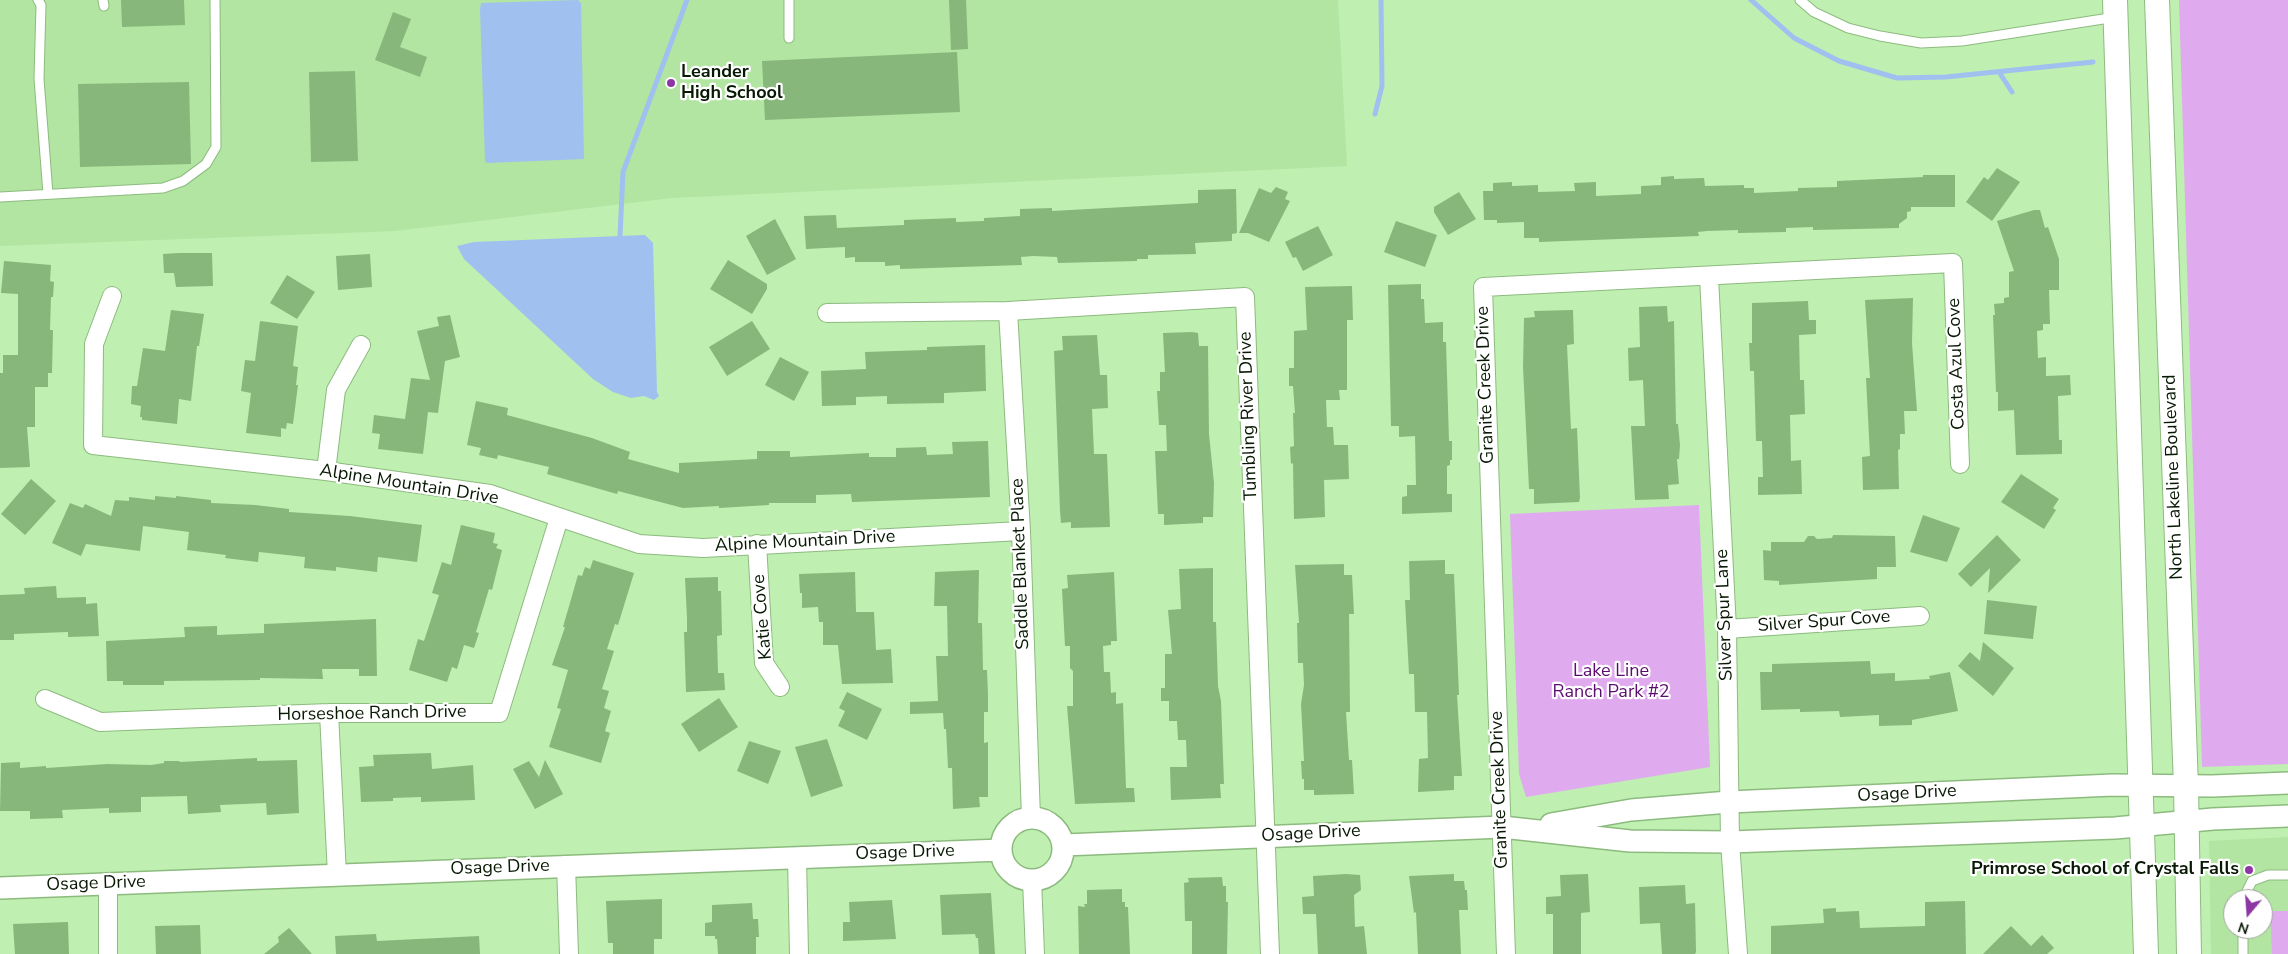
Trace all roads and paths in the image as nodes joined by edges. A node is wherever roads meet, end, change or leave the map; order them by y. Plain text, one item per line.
1 (38, 0) edge
2 (215, 0) edge
3 (789, 0) edge
4 (1800, 0) edge
5 (2157, 0) edge
6 (2115, 9) edge
7 (789, 38) dead end
8 (48, 194) junction
9 (0, 197) edge
10 (1953, 264) joint
11 (1709, 276) junction
12 (112, 296) dead end
13 (1008, 311) junction
14 (827, 313) dead end
15 (361, 345) dead end
16 (1960, 464) dead end
17 (326, 471) junction
18 (559, 518) junction
19 (1021, 530) junction
20 (757, 544) junction
21 (1920, 616) dead end
22 (1727, 629) junction
23 (780, 687) dead end
24 (45, 700) dead end
25 (329, 713) junction
26 (2288, 783) edge
27 (2140, 785) junction
28 (2186, 786) junction
29 (1728, 802) junction
30 (2288, 816) edge
31 (1031, 818) junction
32 (2186, 821) junction
33 (2142, 826) junction
34 (1502, 827) junction
35 (1528, 828) junction
36 (1264, 836) junction
37 (1730, 842) junction
38 (1064, 845) junction
39 (1001, 850) junction
40 (797, 857) junction
41 (566, 865) junction
42 (337, 875) junction
43 (2288, 875) edge
44 (1032, 880) junction
45 (108, 884) junction
46 (0, 888) edge
47 (2248, 889) edge
48 (2243, 939) edge
49 (108, 954) edge
50 (569, 954) edge
51 (799, 954) edge
52 (1035, 954) edge
53 (1270, 954) edge
54 (1506, 954) edge
55 (1738, 954) edge
56 (2146, 954) edge
57 (2189, 954) edge
58 (2244, 954) edge

1 - 8 lane
2 - 8 lane
3 - 7 lane
4 - 6 lane
5 - 28 main road, North Lakeline Boulevard
6 - 27 main road
8 - 9 lane
10 - 11 street, Granite Creek Drive
10 - 16 street, Costa Azul Cove
11 - 22 street, Silver Spur Lane
11 - 34 street, Granite Creek Drive
12 - 17 street, Alpine Mountain Drive
13 - 14 street, Tumbling River Drive
13 - 19 street, Saddle Blanket Place
13 - 36 street, Tumbling River Drive
15 - 17 street
17 - 18 street, Alpine Mountain Drive
18 - 20 street, Alpine Mountain Drive
18 - 25 street, Horseshoe Ranch Drive
19 - 20 street, Alpine Mountain Drive
19 - 31 street, Saddle Blanket Place
20 - 23 street, Katie Cove
21 - 22 street, Silver Spur Cove
22 - 29 street, Silver Spur Lane
24 - 25 street, Horseshoe Ranch Drive
25 - 42 street
26 - 28 street, Osage Drive
27 - 28 street, Osage Drive
27 - 29 street, Osage Drive
27 - 33 main road
28 - 32 main road, North Lakeline Boulevard
29 - 35 street, Osage Drive
29 - 37 street, Silver Spur Lane
30 - 32 street, Osage Drive
31 - 38 street
31 - 39 street
32 - 33 street, Osage Drive
32 - 57 main road, North Lakeline Boulevard
33 - 37 street, Osage Drive
33 - 56 main road
34 - 35 street, Osage Drive
34 - 36 street, Osage Drive
34 - 54 street, Granite Creek Drive
35 - 37 street, Osage Drive
36 - 38 street, Osage Drive
36 - 53 street, Tumbling River Drive
37 - 55 street, Silver Spur Lane
38 - 44 street
39 - 40 street, Osage Drive
39 - 44 street
40 - 41 street, Osage Drive
40 - 51 street
41 - 42 street, Osage Drive
41 - 50 street
42 - 45 street, Osage Drive
43 - 47 lane
44 - 52 street
45 - 46 street, Osage Drive
45 - 49 street
48 - 58 lane

